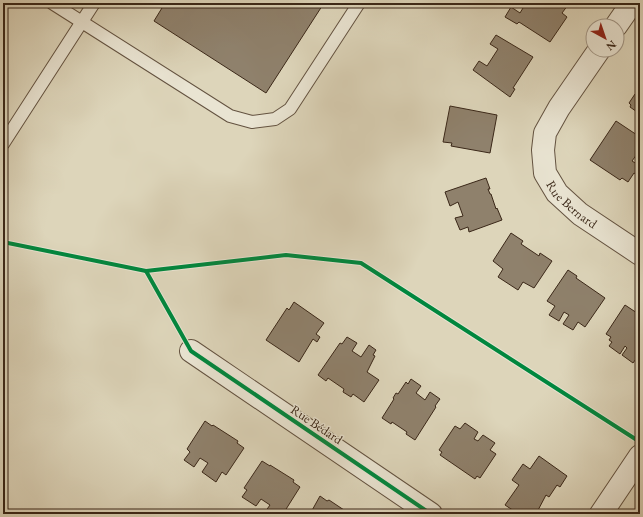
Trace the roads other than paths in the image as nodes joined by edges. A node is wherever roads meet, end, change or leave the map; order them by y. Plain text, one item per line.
1 (52, 3) edge
2 (94, 3) edge
3 (359, 3) edge
4 (632, 3) edge
5 (622, 18) edge
6 (82, 22) junction
7 (593, 58) edge
8 (3, 144) edge
9 (640, 254) edge
10 (191, 351) dead end
11 (640, 456) edge
12 (431, 514) edge
13 (601, 514) edge

1 - 6 lane
2 - 6 lane
3 - 6 lane
4 - 5 street
6 - 8 lane
7 - 9 street, Rue Bernard
10 - 12 street, Rue Bédard
11 - 13 street

